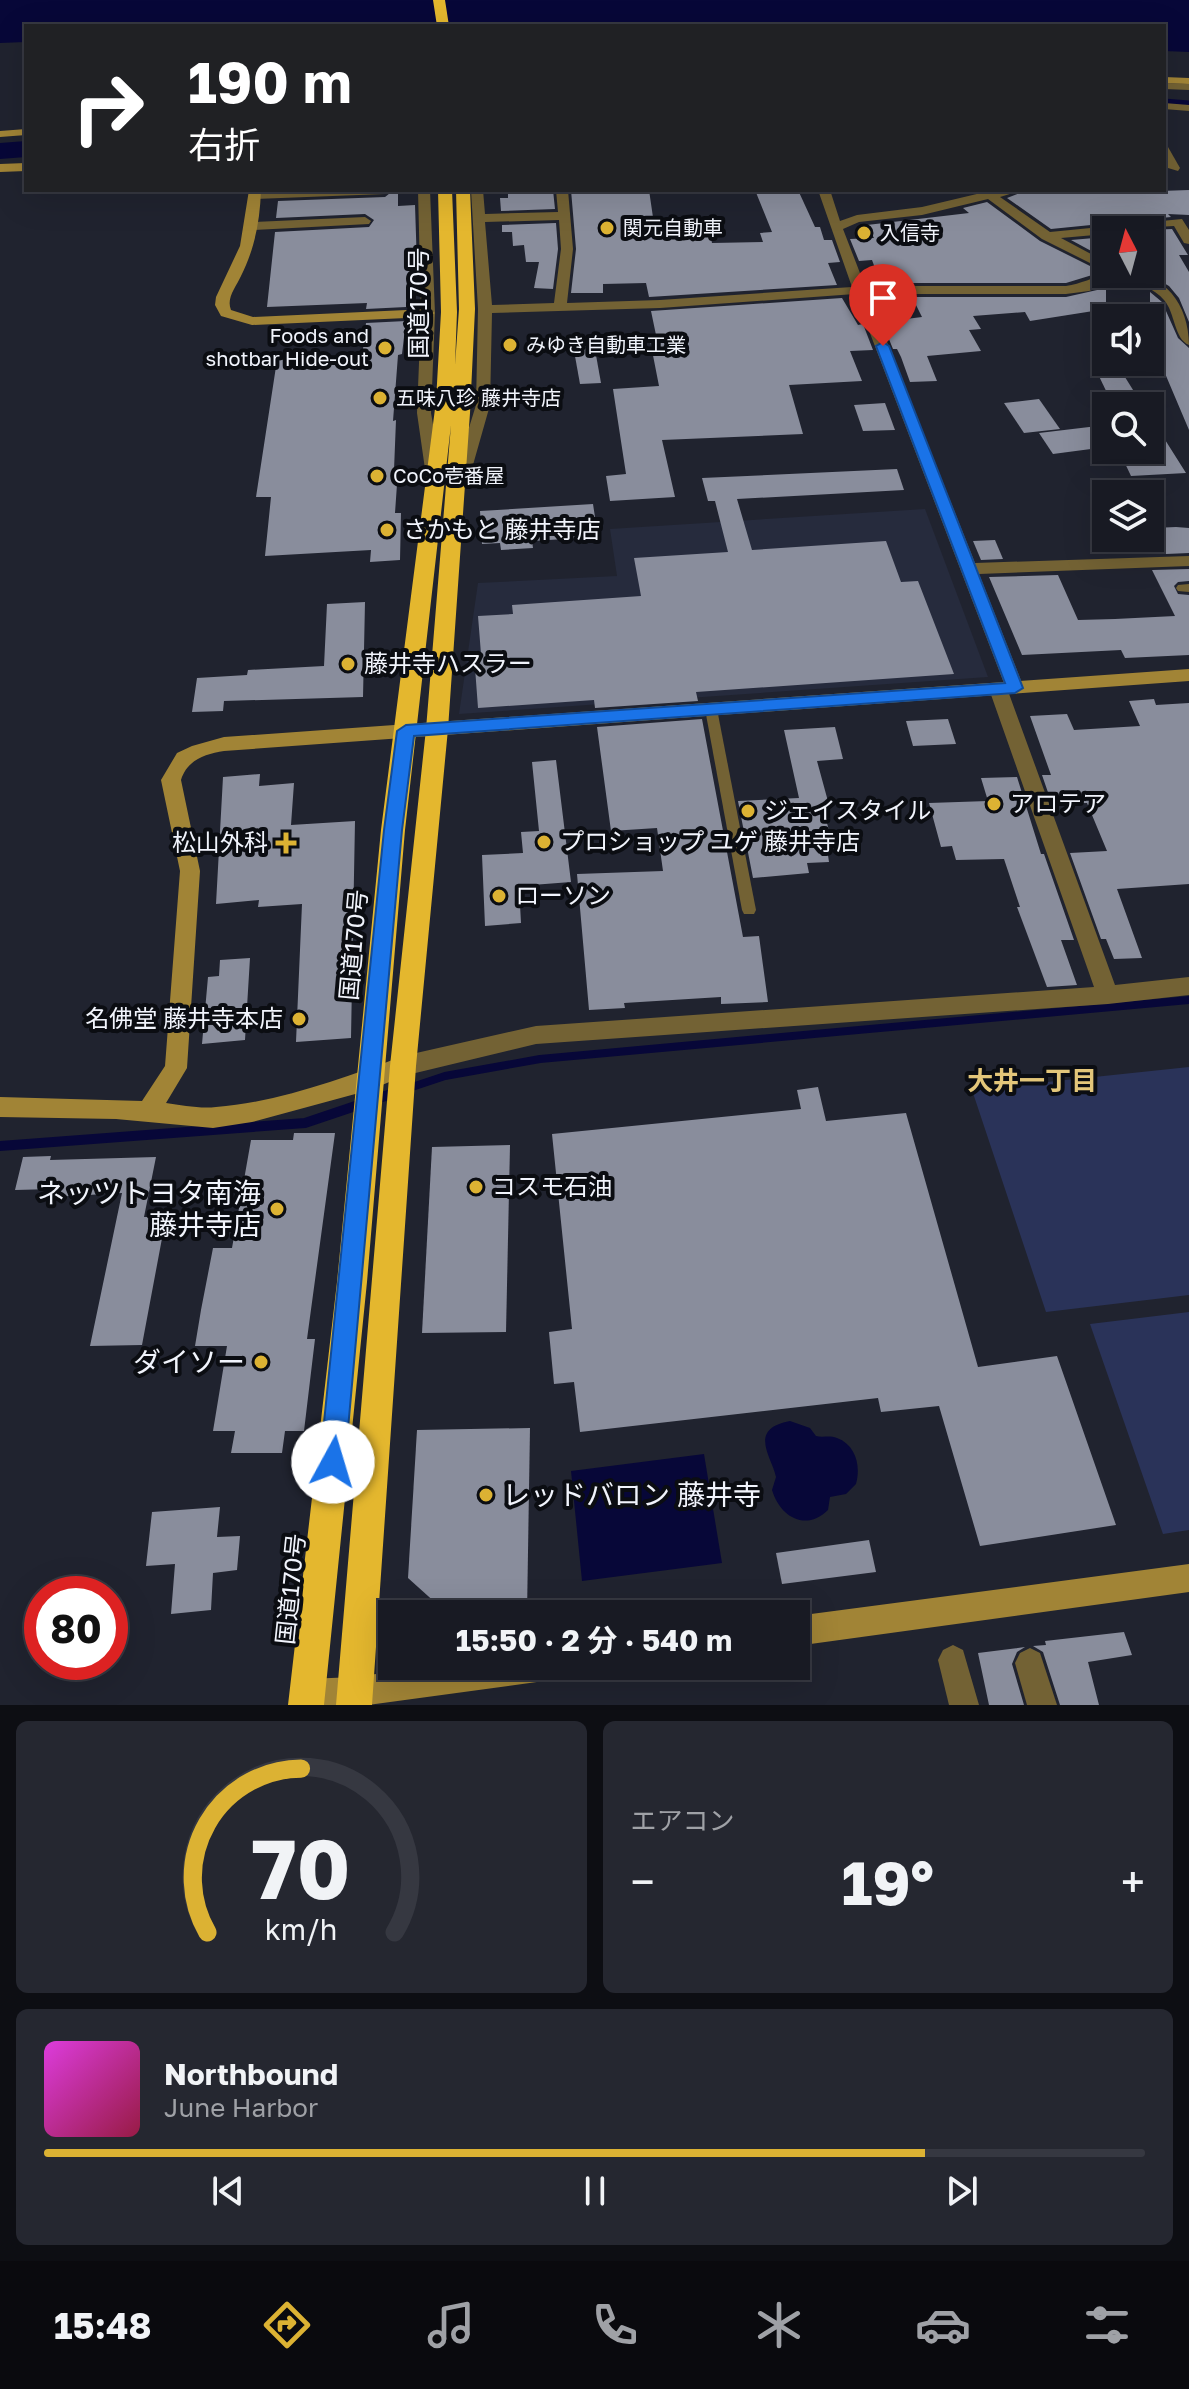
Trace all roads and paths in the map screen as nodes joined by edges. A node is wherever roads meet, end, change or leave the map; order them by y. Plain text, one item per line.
1 (439, 0) edge
2 (443, 24) edge
3 (1166, 83) edge
4 (1188, 87) edge
5 (1166, 96) edge
6 (1166, 106) edge
7 (1189, 108) edge
8 (24, 132) edge
9 (0, 134) edge
10 (1166, 153) edge
11 (24, 167) edge
12 (0, 168) edge
13 (1174, 168) dead end
14 (255, 192) edge
15 (424, 192) edge
16 (562, 192) edge
17 (825, 192) edge
18 (987, 193) edge
19 (463, 199) edge
20 (565, 216) junction
21 (365, 221) dead end
22 (253, 226) junction
23 (836, 227) junction
24 (1187, 232) edge
25 (1047, 236) junction
26 (1092, 260) edge
27 (1092, 285) edge
28 (1160, 288) edge
29 (861, 290) junction
30 (1183, 306) edge
31 (560, 308) junction
32 (485, 309) junction
33 (428, 313) junction
34 (1189, 341) edge
35 (434, 476) junction
36 (454, 505) junction
37 (1189, 561) edge
38 (969, 569) junction
39 (1189, 675) edge
40 (1007, 688) junction
41 (711, 709) junction
42 (437, 729) junction
43 (406, 731) junction
44 (749, 910) dead end
45 (1189, 986) edge
46 (1108, 995) junction
47 (403, 1066) junction
48 (370, 1080) junction
49 (0, 1107) edge
50 (147, 1113) junction
51 (1189, 1578) edge
52 (810, 1629) edge
53 (953, 1660) dead end
54 (1030, 1663) dead end
55 (461, 1680) edge
56 (354, 1698) edge
57 (307, 1699) edge
58 (964, 1705) edge
59 (1042, 1705) edge

1 - 2 highway
3 - 4 street
4 - 5 street
6 - 7 street
8 - 9 street
10 - 13 street
11 - 12 street
14 - 22 street
15 - 33 street
16 - 20 street
17 - 23 street
18 - 23 street
18 - 25 street
19 - 20 street
19 - 32 street
19 - 35 highway, 国道170号
19 - 36 highway, 国道170号
20 - 31 street
21 - 22 street
22 - 33 street
23 - 29 street
24 - 25 street
25 - 26 street
27 - 29 street
28 - 30 street
29 - 31 street
29 - 38 street
30 - 34 street
31 - 32 street
32 - 36 street
33 - 35 street
35 - 43 highway, 国道170号
36 - 42 highway, 国道170号
37 - 38 street
38 - 40 street
39 - 40 street
40 - 41 street
40 - 46 street
41 - 42 street
41 - 44 lane
42 - 43 street
42 - 47 highway, 国道170号
43 - 48 highway, 国道170号
43 - 50 street
45 - 46 street
46 - 47 street
47 - 48 street
47 - 56 highway, 国道170号
48 - 50 street
48 - 57 highway, 国道170号
49 - 50 street
51 - 52 street
53 - 58 street
54 - 59 street
55 - 56 street
56 - 57 street

